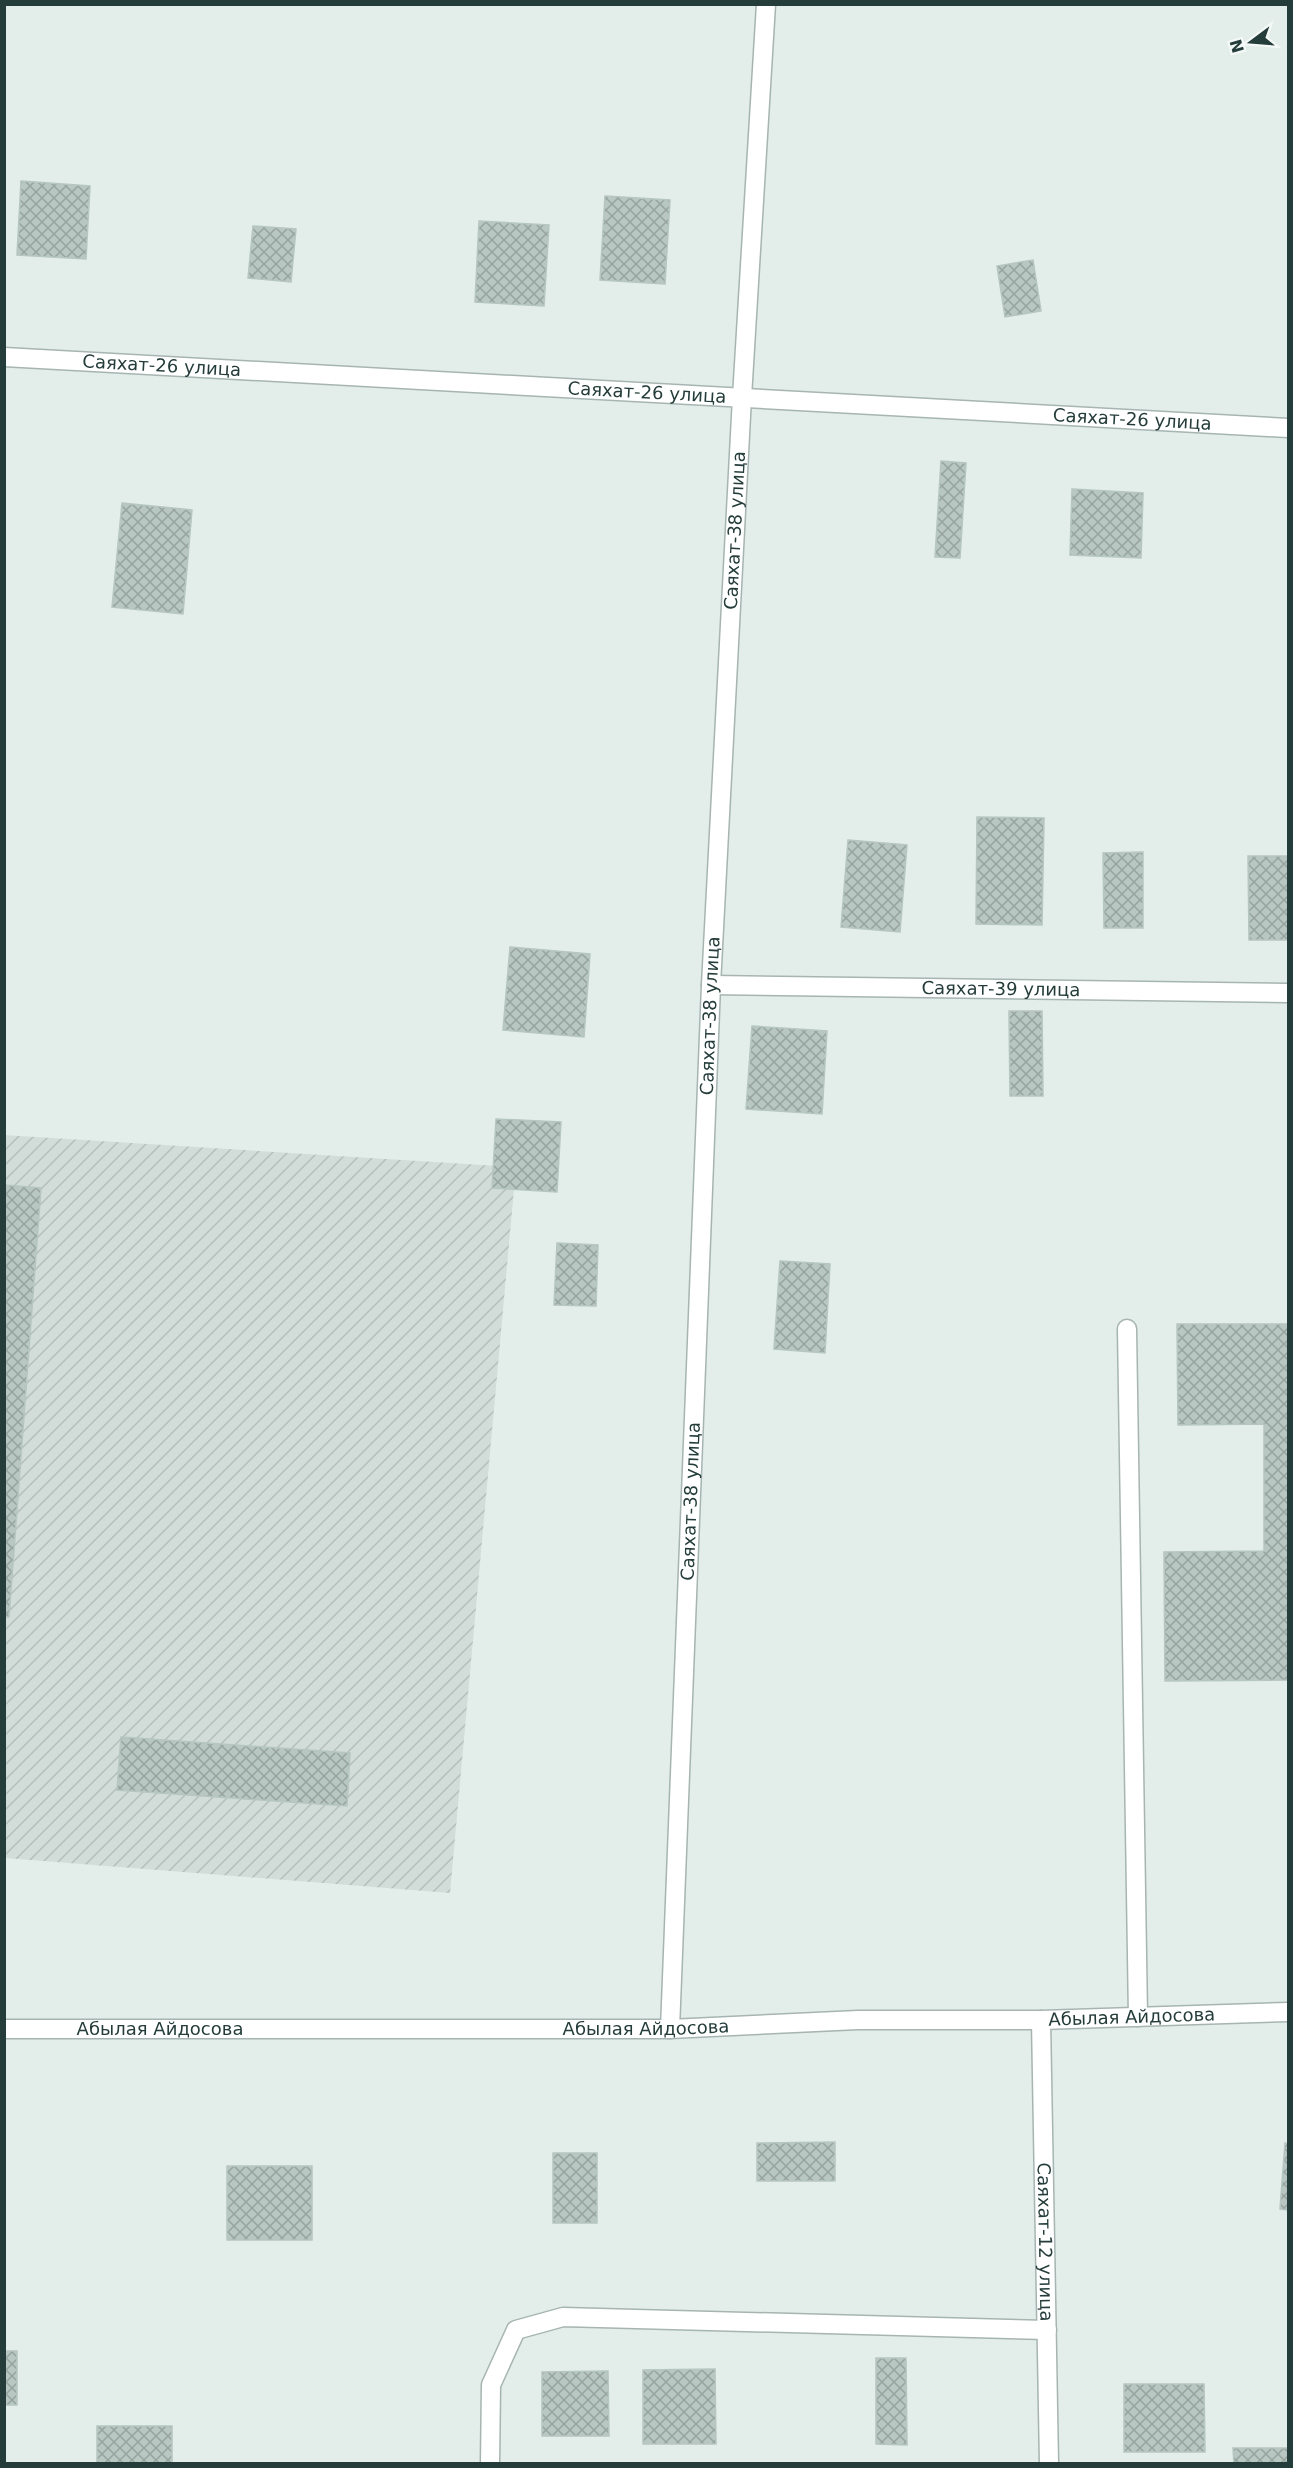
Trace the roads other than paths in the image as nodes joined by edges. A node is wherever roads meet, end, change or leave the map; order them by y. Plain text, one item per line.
1 (766, 4) edge
2 (4, 357) edge
3 (742, 397) junction
4 (1288, 428) edge
5 (711, 985) junction
6 (1288, 993) edge
7 (1127, 1329) dead end
8 (1288, 2012) edge
9 (1138, 2017) junction
10 (1041, 2020) junction
11 (4, 2029) edge
12 (670, 2029) junction
13 (1047, 2330) junction
14 (490, 2463) edge
15 (1049, 2463) edge

1 - 3 street, Саяхат-38 улица
2 - 3 street, Саяхат-26 улица
3 - 4 street, Саяхат-26 улица
3 - 5 street, Саяхат-38 улица
5 - 6 street, Саяхат-39 улица
5 - 12 street, Саяхат-38 улица
7 - 9 street
8 - 9 street, Абылая Айдосова
9 - 10 street, Абылая Айдосова
10 - 12 street, Абылая Айдосова
10 - 13 street, Саяхат-12 улица
11 - 12 street, Абылая Айдосова
13 - 14 street
13 - 15 street, Саяхат-12 улица

